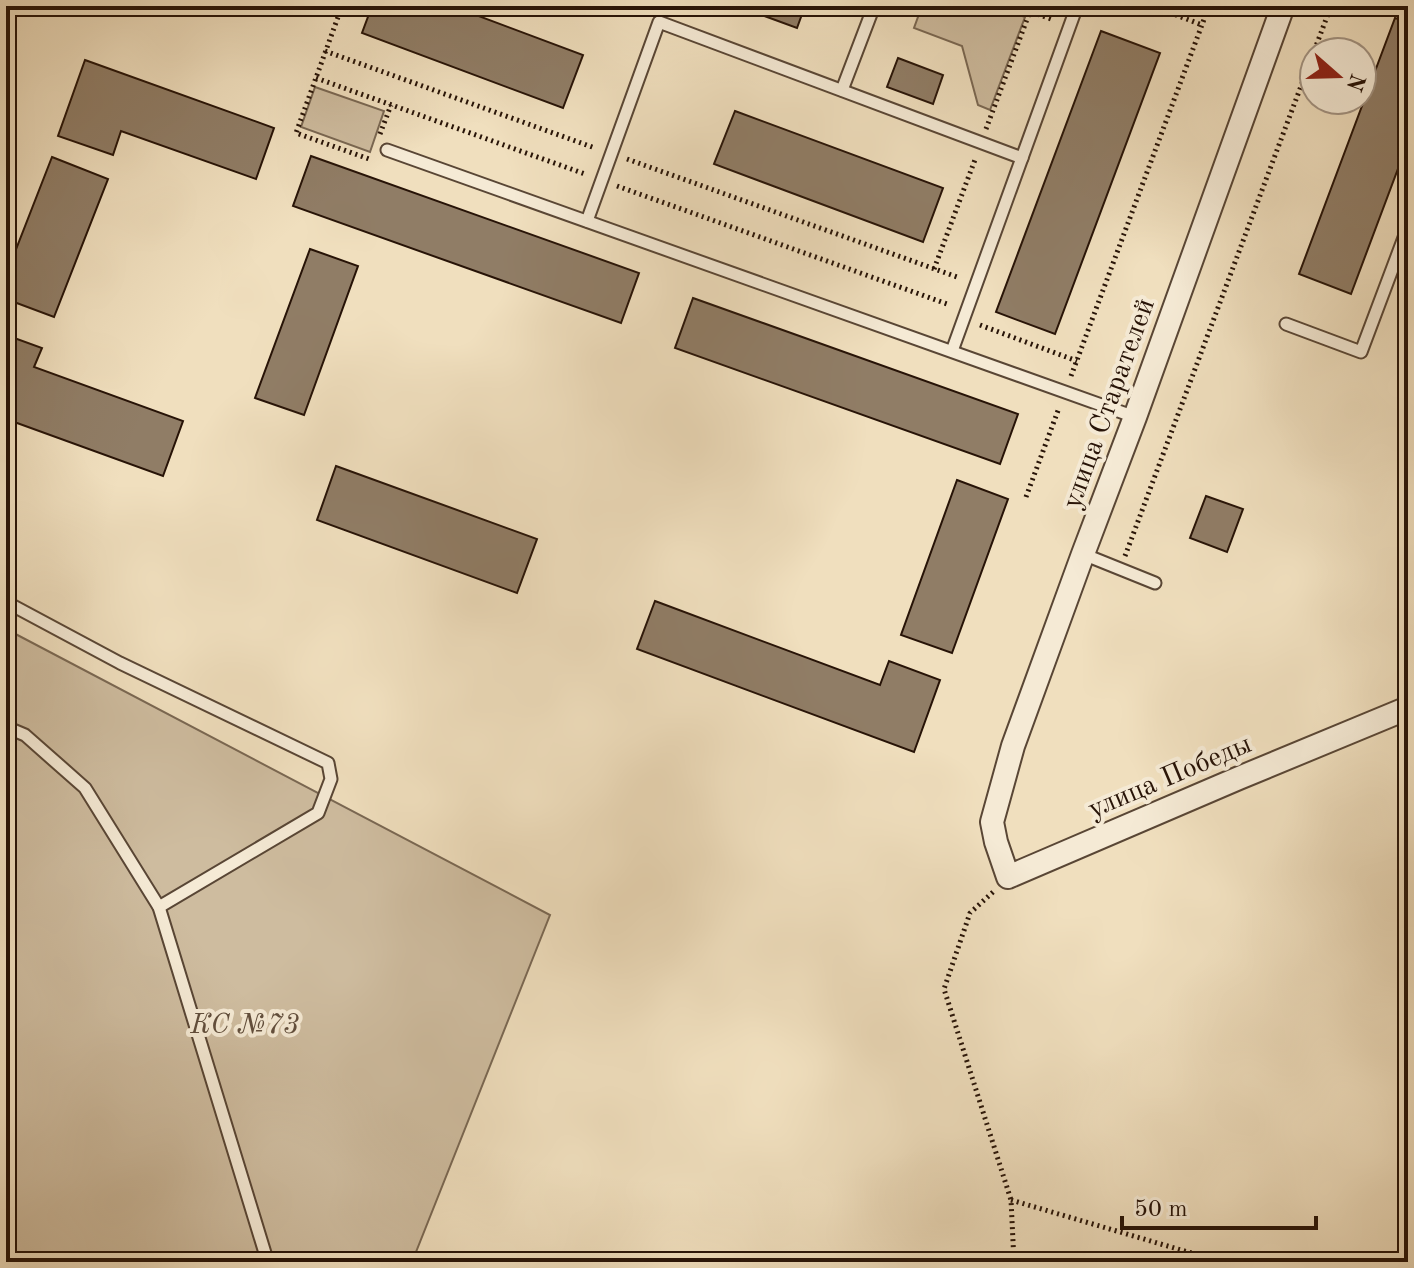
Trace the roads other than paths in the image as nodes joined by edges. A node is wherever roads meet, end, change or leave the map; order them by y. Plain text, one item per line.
1 (874, 6) edge
2 (1077, 6) edge
3 (1283, 6) edge
4 (842, 90) junction
5 (387, 150) dead end
6 (1022, 158) junction
7 (587, 221) junction
8 (1408, 227) edge
9 (1286, 324) dead end
10 (952, 351) junction
11 (1135, 417) junction
12 (1083, 554) junction
13 (1155, 583) dead end
14 (6, 602) edge
15 (1408, 708) edge
16 (6, 727) edge
17 (1008, 877) joint
18 (159, 907) junction
19 (267, 1262) edge

1 - 4 lane
2 - 6 lane
3 - 11 street, улица Старателей
4 - 6 lane
4 - 7 lane
5 - 7 lane
6 - 10 lane
7 - 10 lane
8 - 9 lane
10 - 11 lane
11 - 12 street, улица Старателей
12 - 13 lane
12 - 17 street, улица Старателей
14 - 18 lane
15 - 17 street, улица Победы
16 - 18 lane
18 - 19 lane

